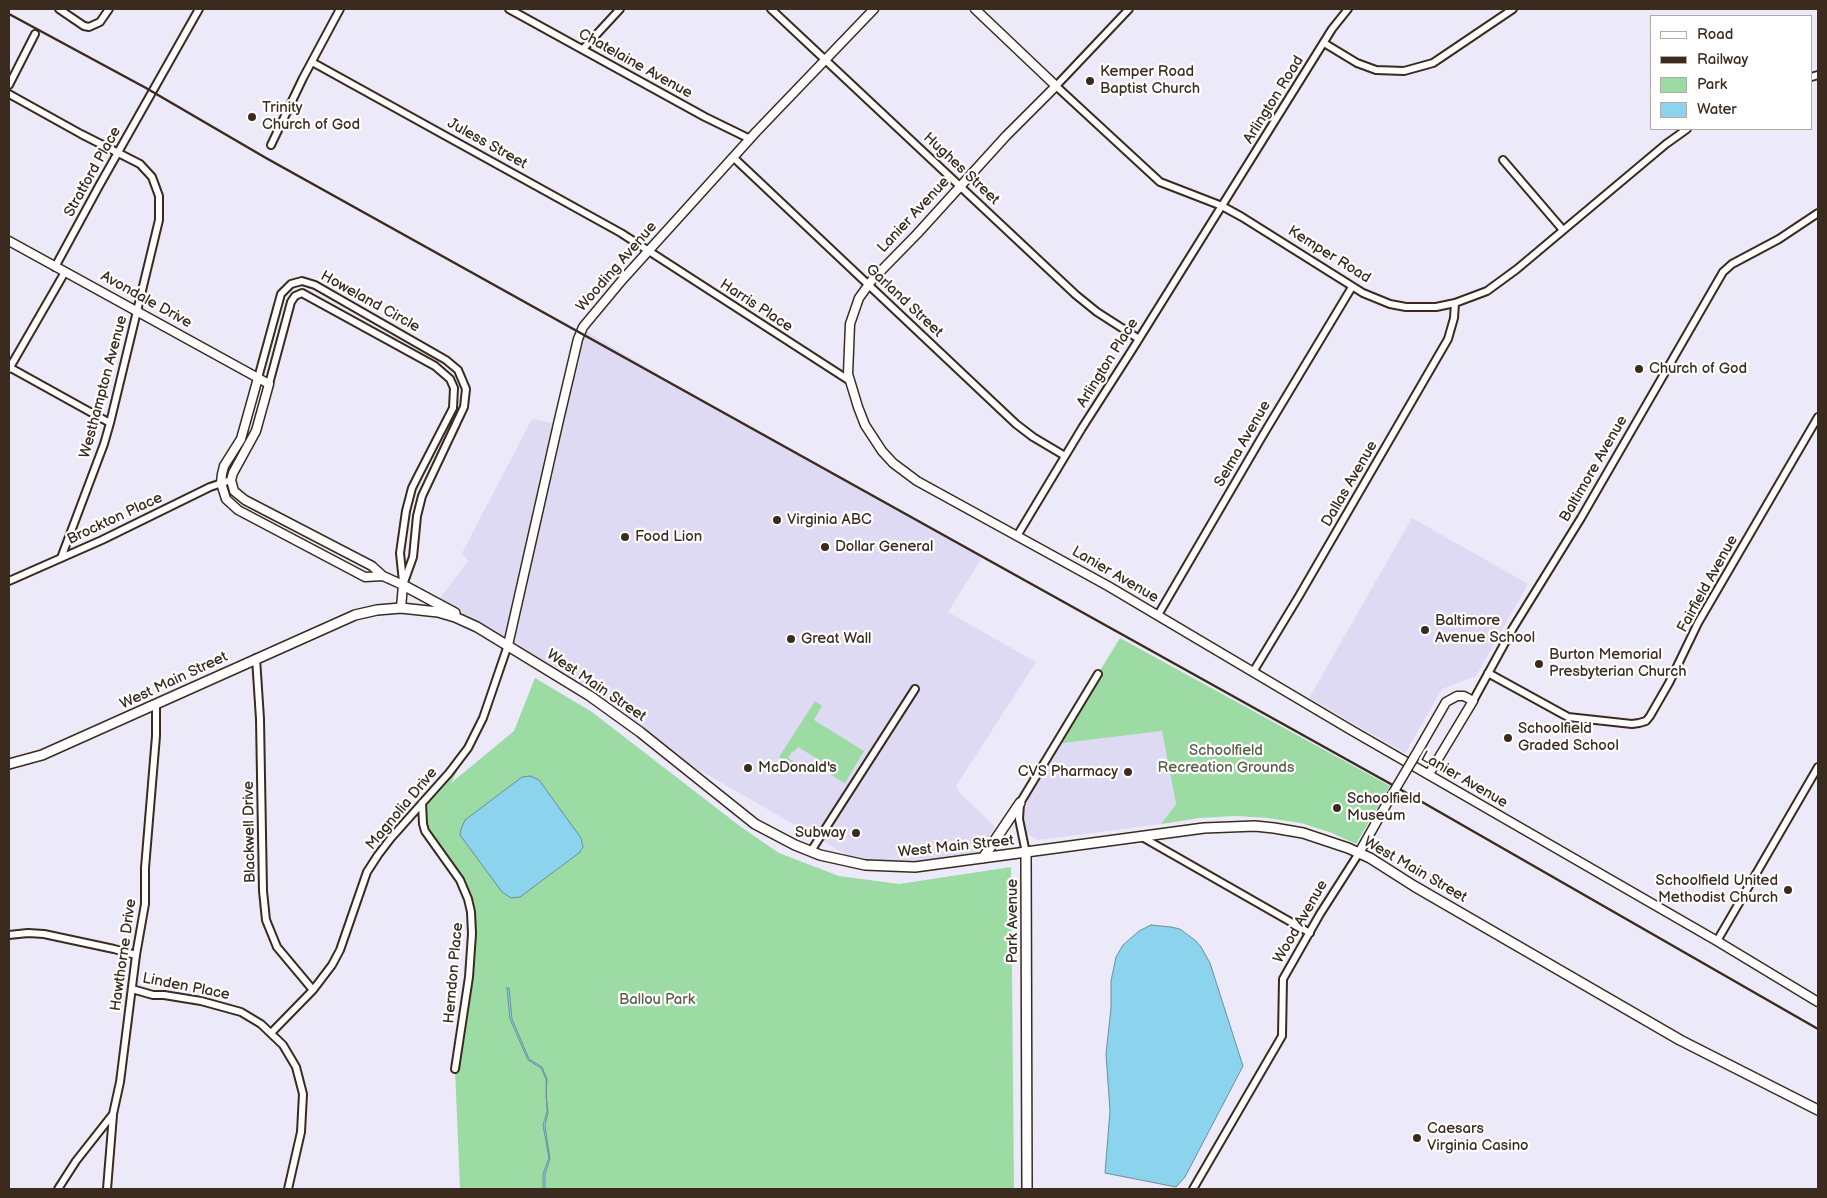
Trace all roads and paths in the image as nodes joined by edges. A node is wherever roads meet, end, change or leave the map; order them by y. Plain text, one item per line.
1 (59, 9) edge
2 (110, 9) edge
3 (199, 9) edge
4 (340, 9) edge
5 (509, 9) edge
6 (620, 9) edge
7 (771, 9) edge
8 (874, 9) edge
9 (975, 9) edge
10 (1129, 9) edge
11 (1348, 9) edge
12 (1513, 9) edge
13 (35, 34) dead end
14 (1324, 43) junction
15 (583, 49) junction
16 (826, 59) junction
17 (312, 62) junction
18 (9, 85) edge
19 (1056, 86) junction
20 (9, 94) edge
21 (1684, 130) edge
22 (750, 139) junction
23 (271, 145) dead end
24 (118, 153) junction
25 (734, 157) junction
26 (1504, 160) dead end
27 (960, 185) junction
28 (1222, 206) junction
29 (1818, 213) edge
30 (1563, 230) junction
31 (9, 241) edge
32 (649, 250) junction
33 (55, 267) junction
34 (66, 272) junction
35 (868, 284) junction
36 (1352, 287) junction
37 (331, 294) junction
38 (1455, 304) junction
39 (325, 305) junction
40 (137, 312) junction
41 (274, 317) junction
42 (285, 322) junction
43 (1139, 339) junction
44 (441, 357) junction
45 (435, 366) junction
46 (9, 368) edge
47 (258, 378) junction
48 (850, 381) junction
49 (269, 384) junction
50 (450, 414) junction
51 (1818, 417) edge
52 (459, 419) junction
53 (110, 423) junction
54 (1065, 456) junction
55 (427, 458) junction
56 (438, 463) junction
57 (231, 480) junction
58 (221, 483) junction
59 (408, 503) junction
60 (419, 507) junction
61 (308, 533) junction
62 (1017, 536) junction
63 (302, 544) junction
64 (61, 558) junction
65 (383, 576) junction
66 (9, 581) edge
67 (403, 586) junction
68 (401, 608) junction
69 (1158, 615) junction
70 (477, 627) junction
71 (508, 645) junction
72 (256, 658) junction
73 (1253, 672) junction
74 (1488, 673) junction
75 (1098, 674) dead end
76 (915, 689) dead end
77 (1473, 701) junction
78 (156, 704) junction
79 (9, 764) edge
80 (1818, 767) edge
81 (1428, 774) junction
82 (422, 802) junction
83 (1020, 803) junction
84 (1142, 837) junction
85 (811, 851) junction
86 (1359, 852) junction
87 (1026, 853) junction
88 (982, 858) junction
89 (1310, 933) junction
90 (9, 935) edge
91 (1717, 941) junction
92 (136, 955) junction
93 (132, 989) junction
94 (313, 990) junction
95 (1818, 1002) edge
96 (272, 1033) junction
97 (455, 1069) dead end
98 (1818, 1110) edge
99 (113, 1114) junction
100 (58, 1189) edge
101 (107, 1189) edge
102 (288, 1189) edge
103 (1026, 1189) edge
104 (1193, 1189) edge

1 - 2 street
3 - 24 street, Stratford Place
4 - 17 street
5 - 15 street, Chatelaine Avenue
6 - 15 street
7 - 16 street, Hughes Street
8 - 16 street, Wooding Avenue
9 - 19 street, Kemper Road
10 - 19 street, Lanier Avenue
11 - 14 street, Arlington Road
12 - 14 street
13 - 18 street
14 - 28 street, Arlington Road
15 - 22 street, Chatelaine Avenue
16 - 22 street, Wooding Avenue
16 - 27 street, Hughes Street
17 - 23 street
17 - 32 street, Juless Street
19 - 27 street, Lanier Avenue
19 - 28 street, Kemper Road
20 - 24 street, Westhampton Avenue
21 - 30 street, Kemper Road
22 - 25 street, Wooding Avenue
24 - 33 street, Stratford Place
24 - 40 street, Westhampton Avenue
25 - 32 street, Wooding Avenue
25 - 35 street, Garland Street
26 - 30 street
27 - 35 street, Lanier Avenue
27 - 43 street, Hughes Street
28 - 36 street, Kemper Road
28 - 43 street, Arlington Place
29 - 74 street, Baltimore Avenue
30 - 38 street, Kemper Road
31 - 33 street, Avondale Drive
32 - 48 street, Harris Place
32 - 71 street, Wooding Avenue
33 - 34 street, Avondale Drive
34 - 40 street, Avondale Drive
34 - 46 street
35 - 48 street, Lanier Avenue
35 - 54 street, Garland Street
36 - 38 street, Kemper Road
36 - 69 street, Selma Avenue
37 - 39 street
37 - 41 street, Howeland Circle
37 - 44 street, Howeland Circle
38 - 73 street, Dallas Avenue
39 - 42 street, Howeland Circle
39 - 45 street, Howeland Circle
40 - 47 street, Avondale Drive
40 - 53 street, Westhampton Avenue
41 - 42 street
41 - 47 street, Howeland Circle
42 - 49 street, Howeland Circle
43 - 54 street, Arlington Place
44 - 45 street
44 - 52 street, Howeland Circle
45 - 50 street, Howeland Circle
46 - 53 street
47 - 49 street, Avondale Drive
47 - 58 street, Howeland Circle
48 - 62 street, Lanier Avenue
49 - 57 street, Howeland Circle
50 - 52 street
50 - 55 street, Howeland Circle
51 - 74 street, Fairfield Avenue
52 - 56 street, Howeland Circle
53 - 64 street, Westhampton Avenue
54 - 62 street, Arlington Place
55 - 56 street
55 - 59 street, Howeland Circle
56 - 60 street, Howeland Circle
57 - 58 street, Brockton Place
57 - 61 street
58 - 63 street
58 - 64 street, Brockton Place
59 - 60 street
59 - 67 street, Howeland Circle
60 - 67 street, Howeland Circle
61 - 63 street
61 - 65 street
62 - 69 street, Lanier Avenue
63 - 65 street
64 - 66 street, Brockton Place
65 - 67 street
67 - 68 street, Howeland Circle
67 - 70 main road
68 - 70 main road, West Main Street
68 - 72 main road, West Main Street
69 - 73 street, Lanier Avenue
70 - 71 main road, West Main Street
71 - 82 street, Magnolia Drive
71 - 85 main road, West Main Street
72 - 78 main road, West Main Street
72 - 94 street, Blackwell Drive
73 - 81 street, Lanier Avenue
74 - 77 street, Baltimore Avenue
75 - 83 street
76 - 85 street
77 - 81 street, Baltimore Avenue
77 - 86 street, Wood Avenue, bridge
78 - 79 main road, West Main Street
78 - 92 street, Hawthorne Drive
80 - 91 street
81 - 91 street, Lanier Avenue
82 - 94 street, Magnolia Drive
82 - 97 street, Herndon Place
83 - 87 street, Park Avenue
83 - 88 main road
84 - 86 main road, West Main Street
84 - 87 main road, West Main Street
84 - 89 street
85 - 88 main road, West Main Street
86 - 89 street, Wood Avenue
86 - 98 main road, West Main Street
87 - 88 main road, West Main Street
87 - 103 main road, Park Avenue
89 - 104 street, Wood Avenue
90 - 92 street
91 - 95 street, Lanier Avenue
92 - 93 street, Hawthorne Drive
93 - 96 street, Linden Place
93 - 99 street, Hawthorne Drive
94 - 96 street, Magnolia Drive
96 - 102 street, Linden Place
99 - 100 street, Hawthorne Drive
99 - 101 street

